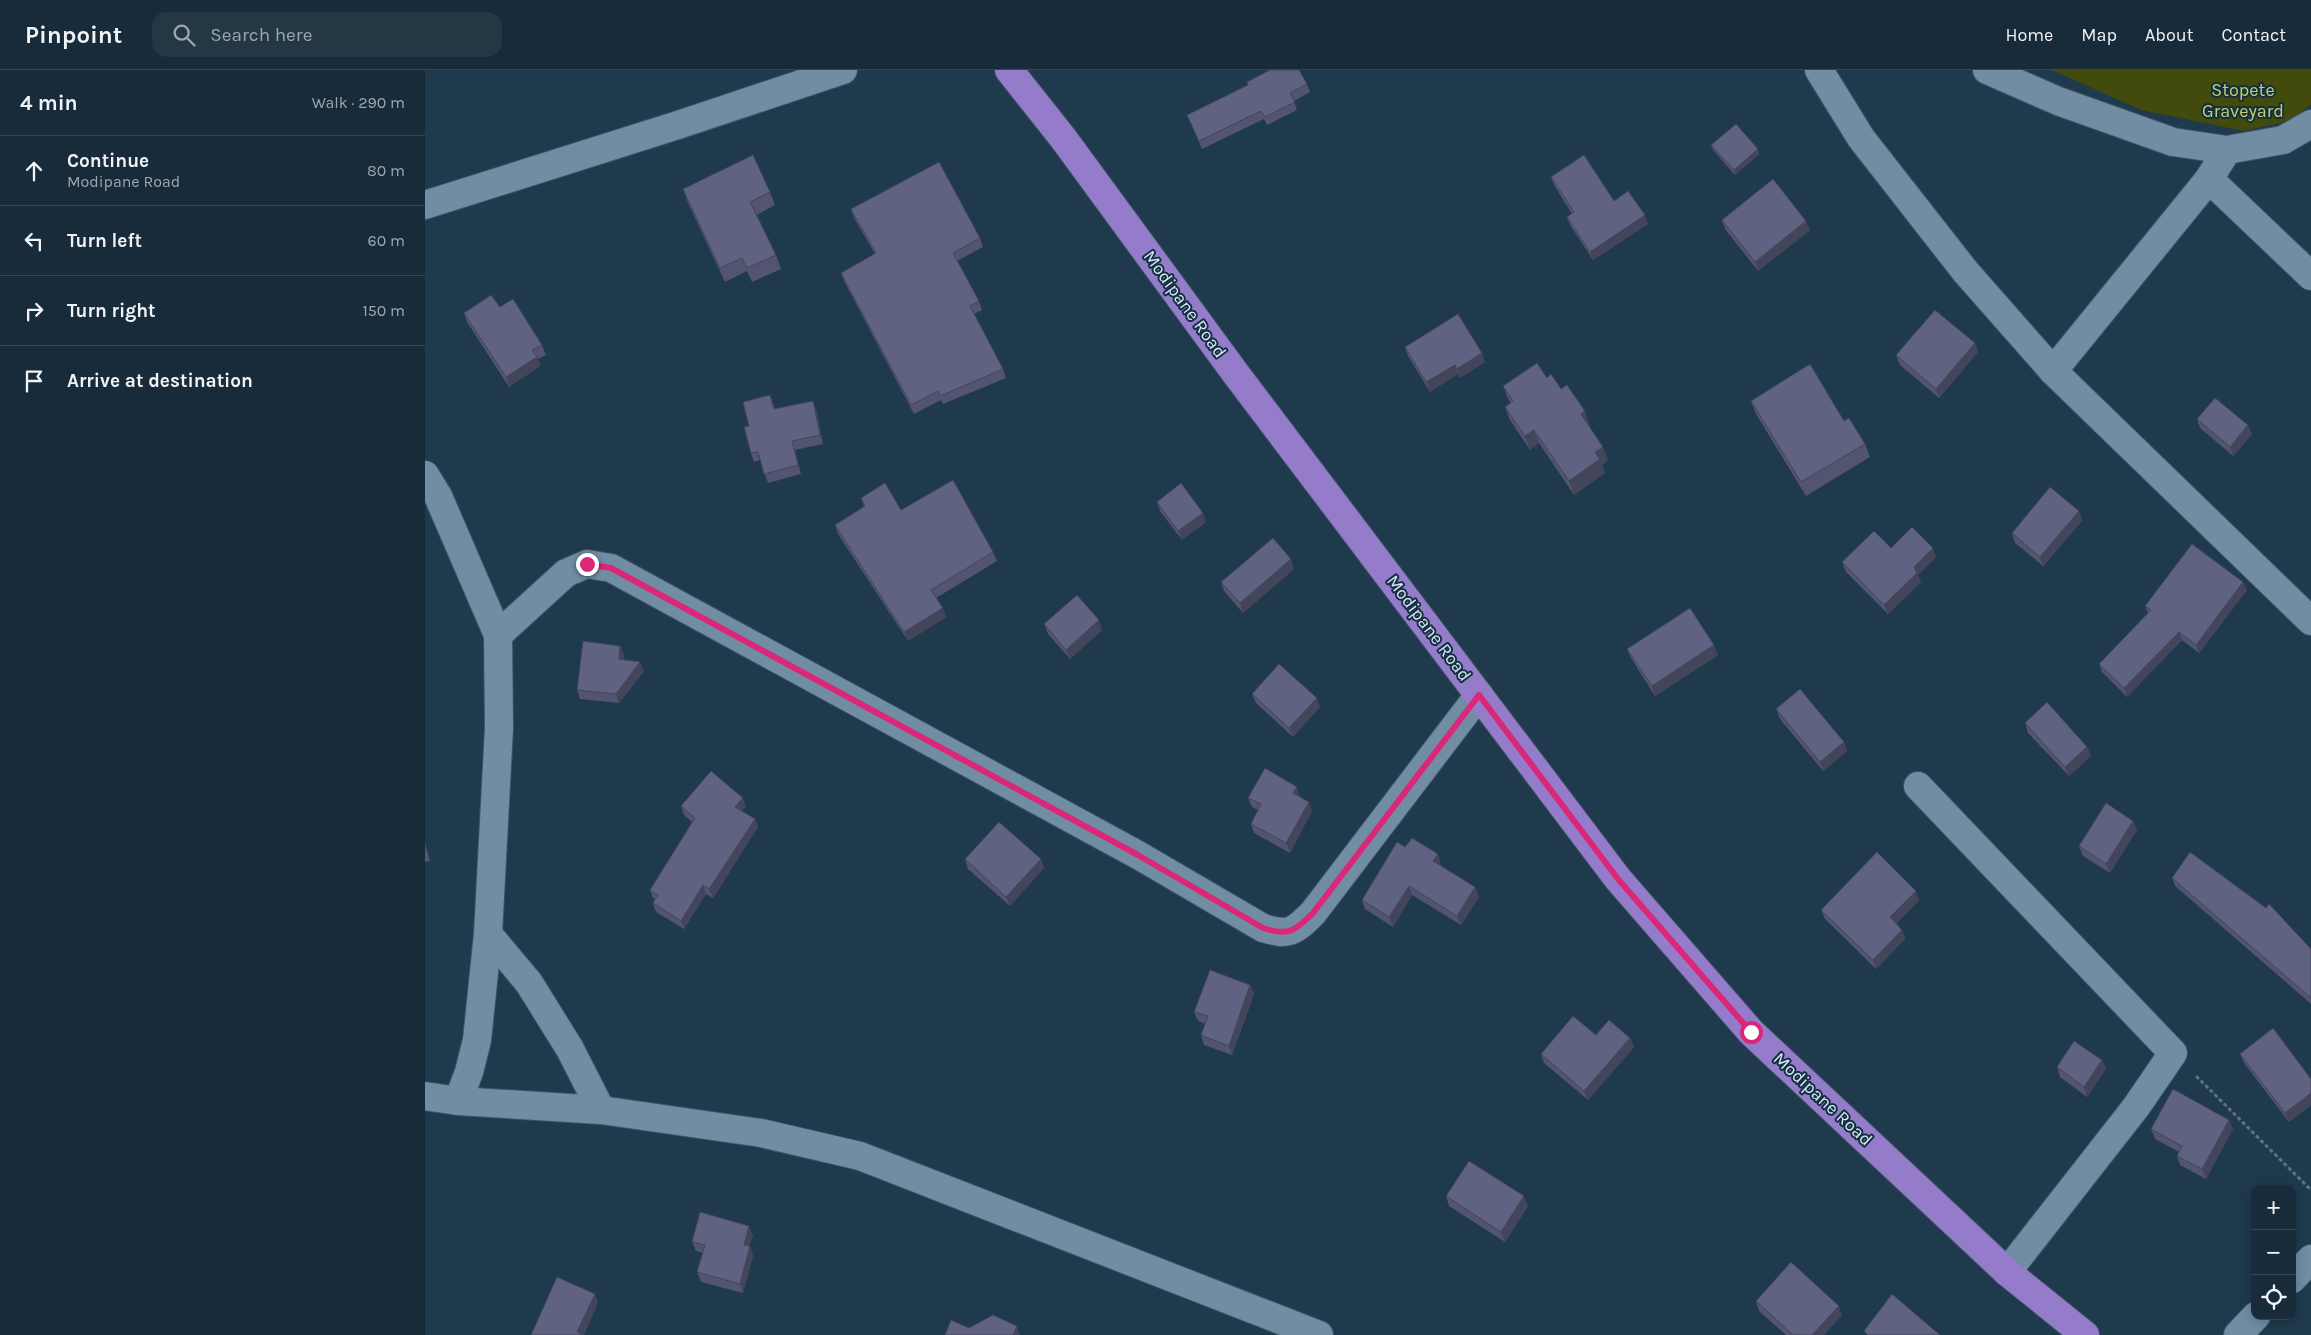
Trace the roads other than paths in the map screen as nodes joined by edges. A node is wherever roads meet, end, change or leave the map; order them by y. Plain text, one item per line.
1 (843, 70) edge
2 (1009, 70) edge
3 (1819, 70) edge
4 (1987, 70) edge
5 (2311, 124) edge
6 (2227, 150) junction
7 (2209, 179) junction
8 (425, 205) edge
9 (2311, 276) edge
10 (2053, 371) junction
11 (425, 475) edge
12 (2311, 621) edge
13 (497, 635) junction
14 (1479, 695) junction
15 (1917, 786) dead end
16 (488, 934) junction
17 (425, 1096) edge
18 (457, 1102) junction
19 (601, 1110) junction
20 (2311, 1259) edge
21 (2007, 1272) junction
22 (2296, 1275) edge
23 (2252, 1320) edge
24 (1319, 1335) edge
25 (2085, 1335) edge
26 (2237, 1335) edge

1 - 8 street
2 - 14 main road, Modipane Road
3 - 10 street
4 - 6 street
5 - 6 street
6 - 7 street
7 - 9 street
7 - 10 street
10 - 12 street
11 - 13 street
13 - 14 street
13 - 16 street
14 - 21 main road, Modipane Road
15 - 21 street
16 - 18 street
16 - 19 street
17 - 18 street
18 - 19 street
19 - 24 street
20 - 22 street
21 - 25 main road, Modipane Road
23 - 26 street

